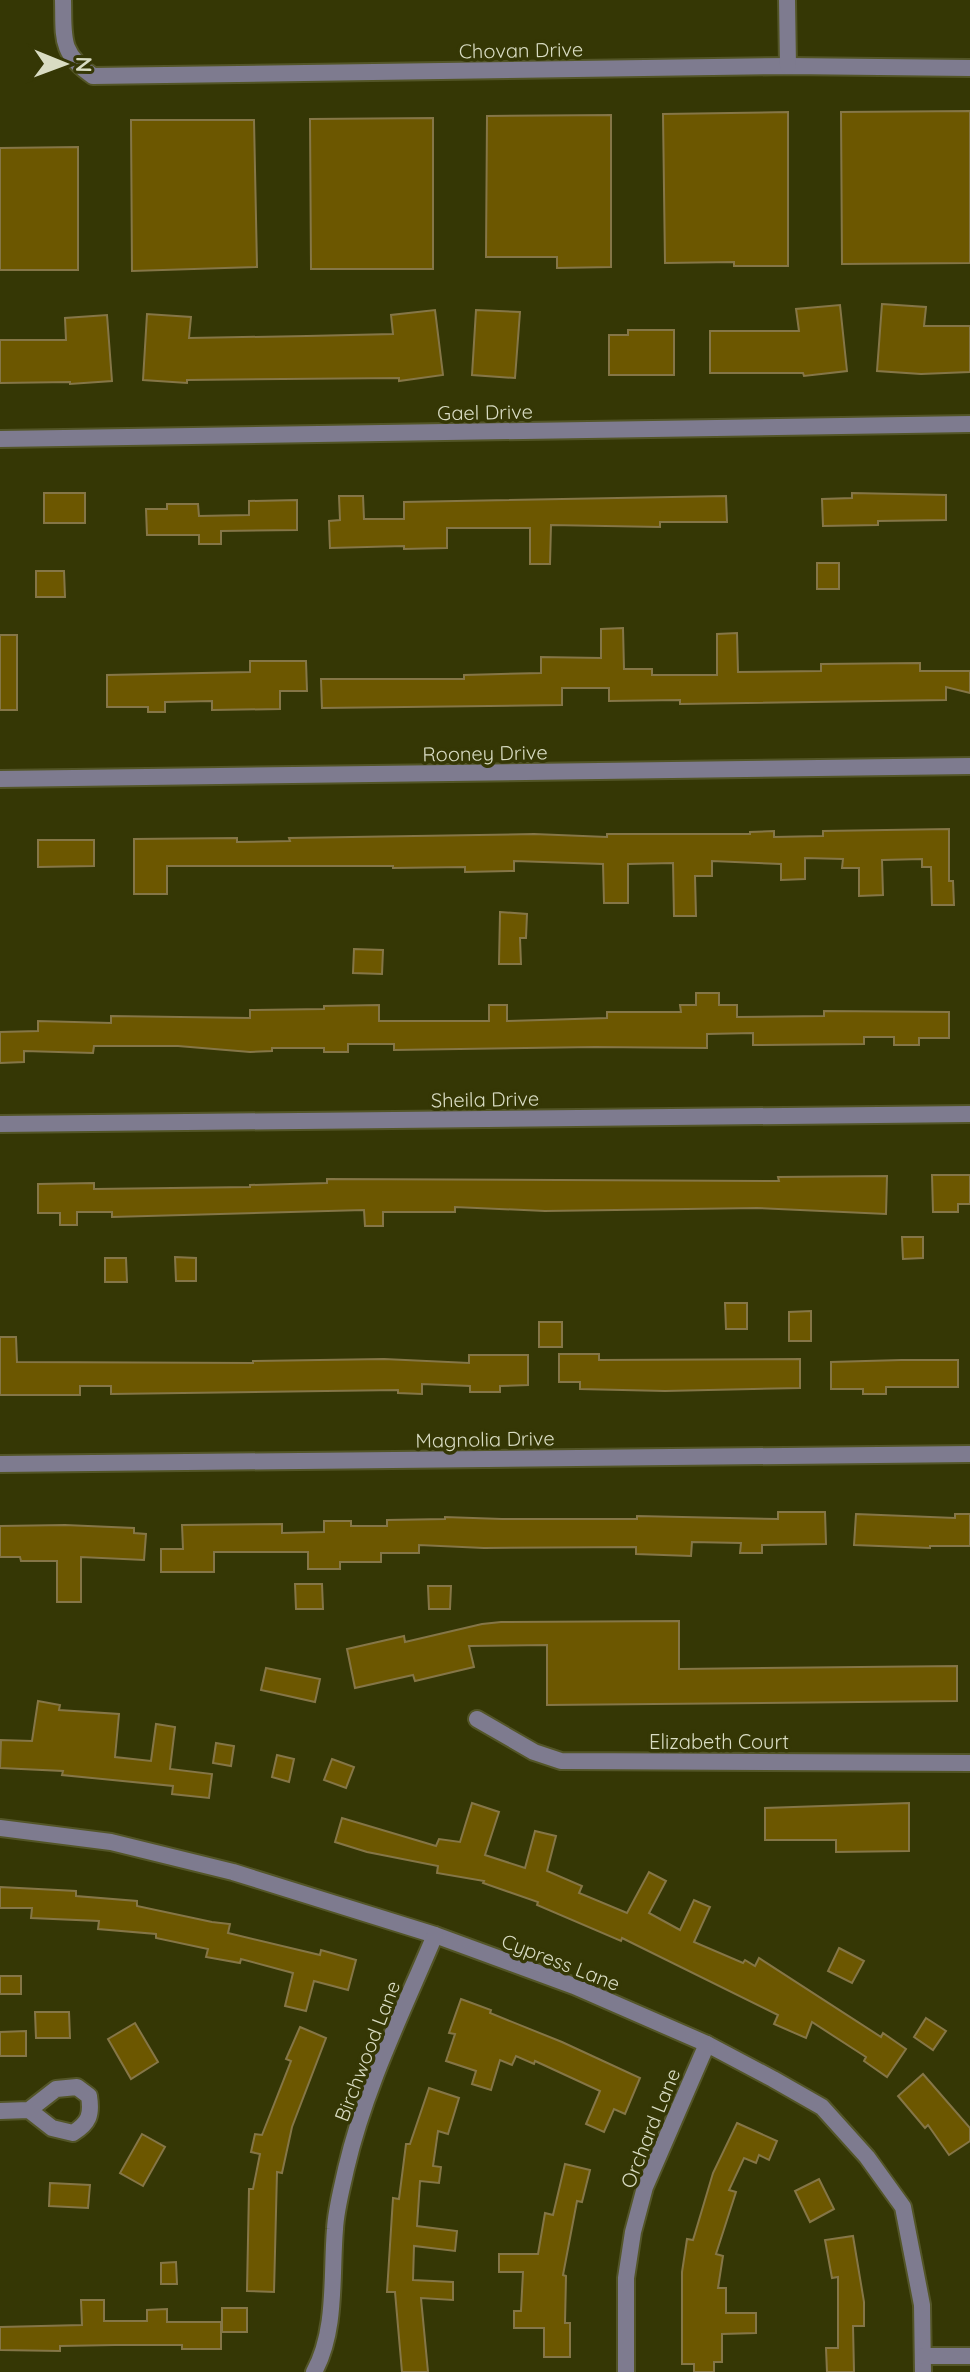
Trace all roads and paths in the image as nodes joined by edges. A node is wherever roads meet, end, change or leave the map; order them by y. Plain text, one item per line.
1 (63, 0) edge
2 (787, 0) edge
3 (788, 66) junction
4 (970, 68) edge
5 (970, 424) edge
6 (0, 439) edge
7 (970, 766) edge
8 (0, 779) edge
9 (970, 1114) edge
10 (0, 1124) edge
11 (970, 1454) edge
12 (0, 1464) edge
13 (477, 1719) dead end
14 (970, 1763) edge
15 (0, 1828) edge
16 (435, 1935) junction
17 (707, 2044) junction
18 (29, 2110) dead end
19 (0, 2111) edge
20 (970, 2356) edge
21 (923, 2364) edge
22 (314, 2372) edge
23 (626, 2372) edge

1 - 3 street, Chovan Drive
2 - 3 street
3 - 4 street, Chovan Drive
5 - 6 street, Gael Drive
7 - 8 street, Rooney Drive
9 - 10 street, Sheila Drive
11 - 12 street, Magnolia Drive
13 - 14 street, Elizabeth Court
15 - 16 street, Cypress Lane
16 - 17 street, Cypress Lane
16 - 22 street, Birchwood Lane
17 - 21 street, Cypress Lane
17 - 23 street, Orchard Lane
18 - 19 street
20 - 21 street

